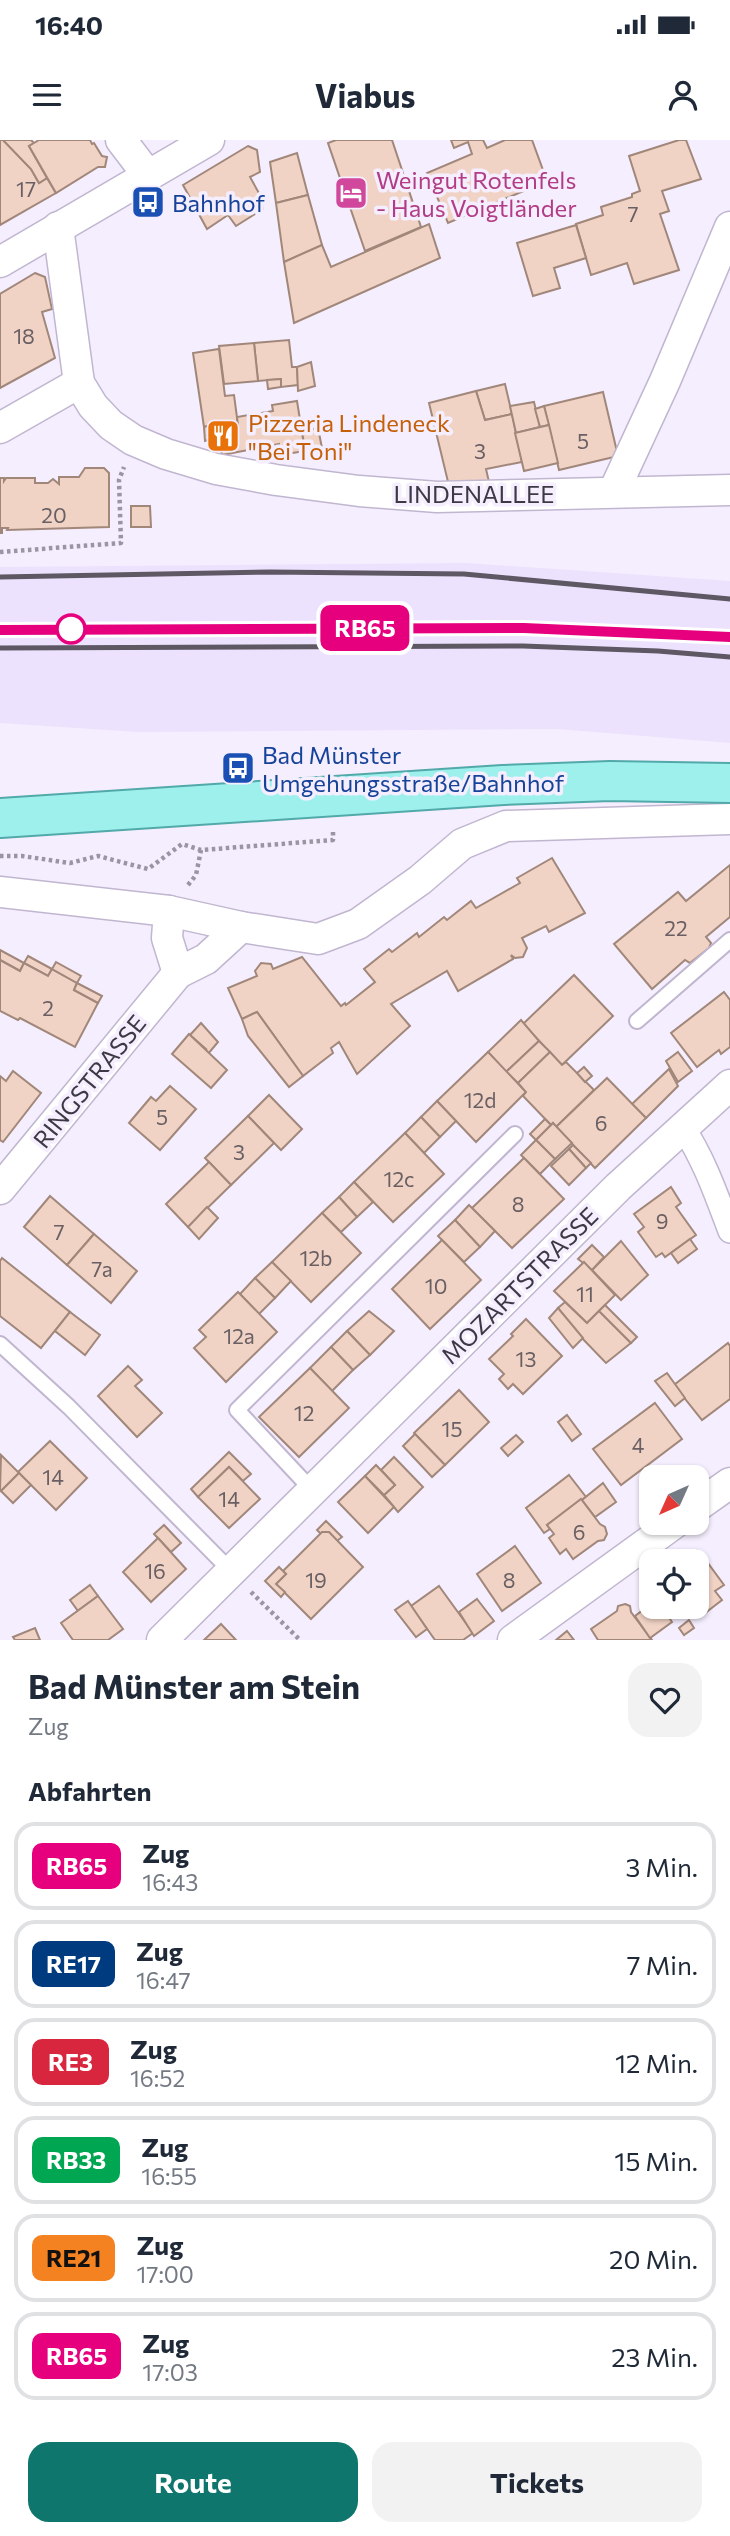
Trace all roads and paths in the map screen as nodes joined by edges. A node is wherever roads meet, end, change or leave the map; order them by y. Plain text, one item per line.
1 (121, 140) edge
2 (209, 140) edge
3 (147, 174) junction
4 (58, 228) junction
5 (730, 228) edge
6 (0, 262) edge
7 (79, 383) junction
8 (0, 428) edge
9 (133, 440) junction
10 (730, 490) edge
11 (614, 491) junction
12 (0, 552) edge
13 (730, 783) edge
14 (0, 818) edge
15 (730, 819) edge
16 (333, 839) dead end
17 (0, 856) edge
18 (0, 892) edge
19 (169, 911) junction
20 (241, 927) junction
21 (730, 940) edge
22 (178, 973) junction
23 (636, 1021) dead end
24 (730, 1085) edge
25 (682, 1126) junction
26 (516, 1134) dead end
27 (0, 1189) edge
28 (730, 1231) edge
29 (0, 1344) edge
30 (730, 1483) edge
31 (312, 1490) junction
32 (709, 1498) edge
33 (658, 1535) edge
34 (231, 1571) junction
35 (162, 1640) edge
36 (300, 1640) edge
37 (513, 1640) edge

1 - 3 street
2 - 3 street
3 - 4 street
4 - 6 street
4 - 7 street
5 - 11 street
7 - 8 street
7 - 9 street, LINDENALLEE
9 - 11 street, LINDENALLEE
9 - 12 path
10 - 11 street, LINDENALLEE
13 - 14 main road
15 - 20 street
16 - 17 path
18 - 19 street
19 - 20 street
19 - 22 street
20 - 22 street, RINGSTRASSE
21 - 23 lane
22 - 27 street, RINGSTRASSE
24 - 25 street, MOZARTSTRASSE
25 - 28 street
25 - 31 street, MOZARTSTRASSE
26 - 31 lane
29 - 34 lane
30 - 32 street
31 - 34 street, MOZARTSTRASSE
33 - 37 street
34 - 35 street, MOZARTSTRASSE
34 - 36 path

